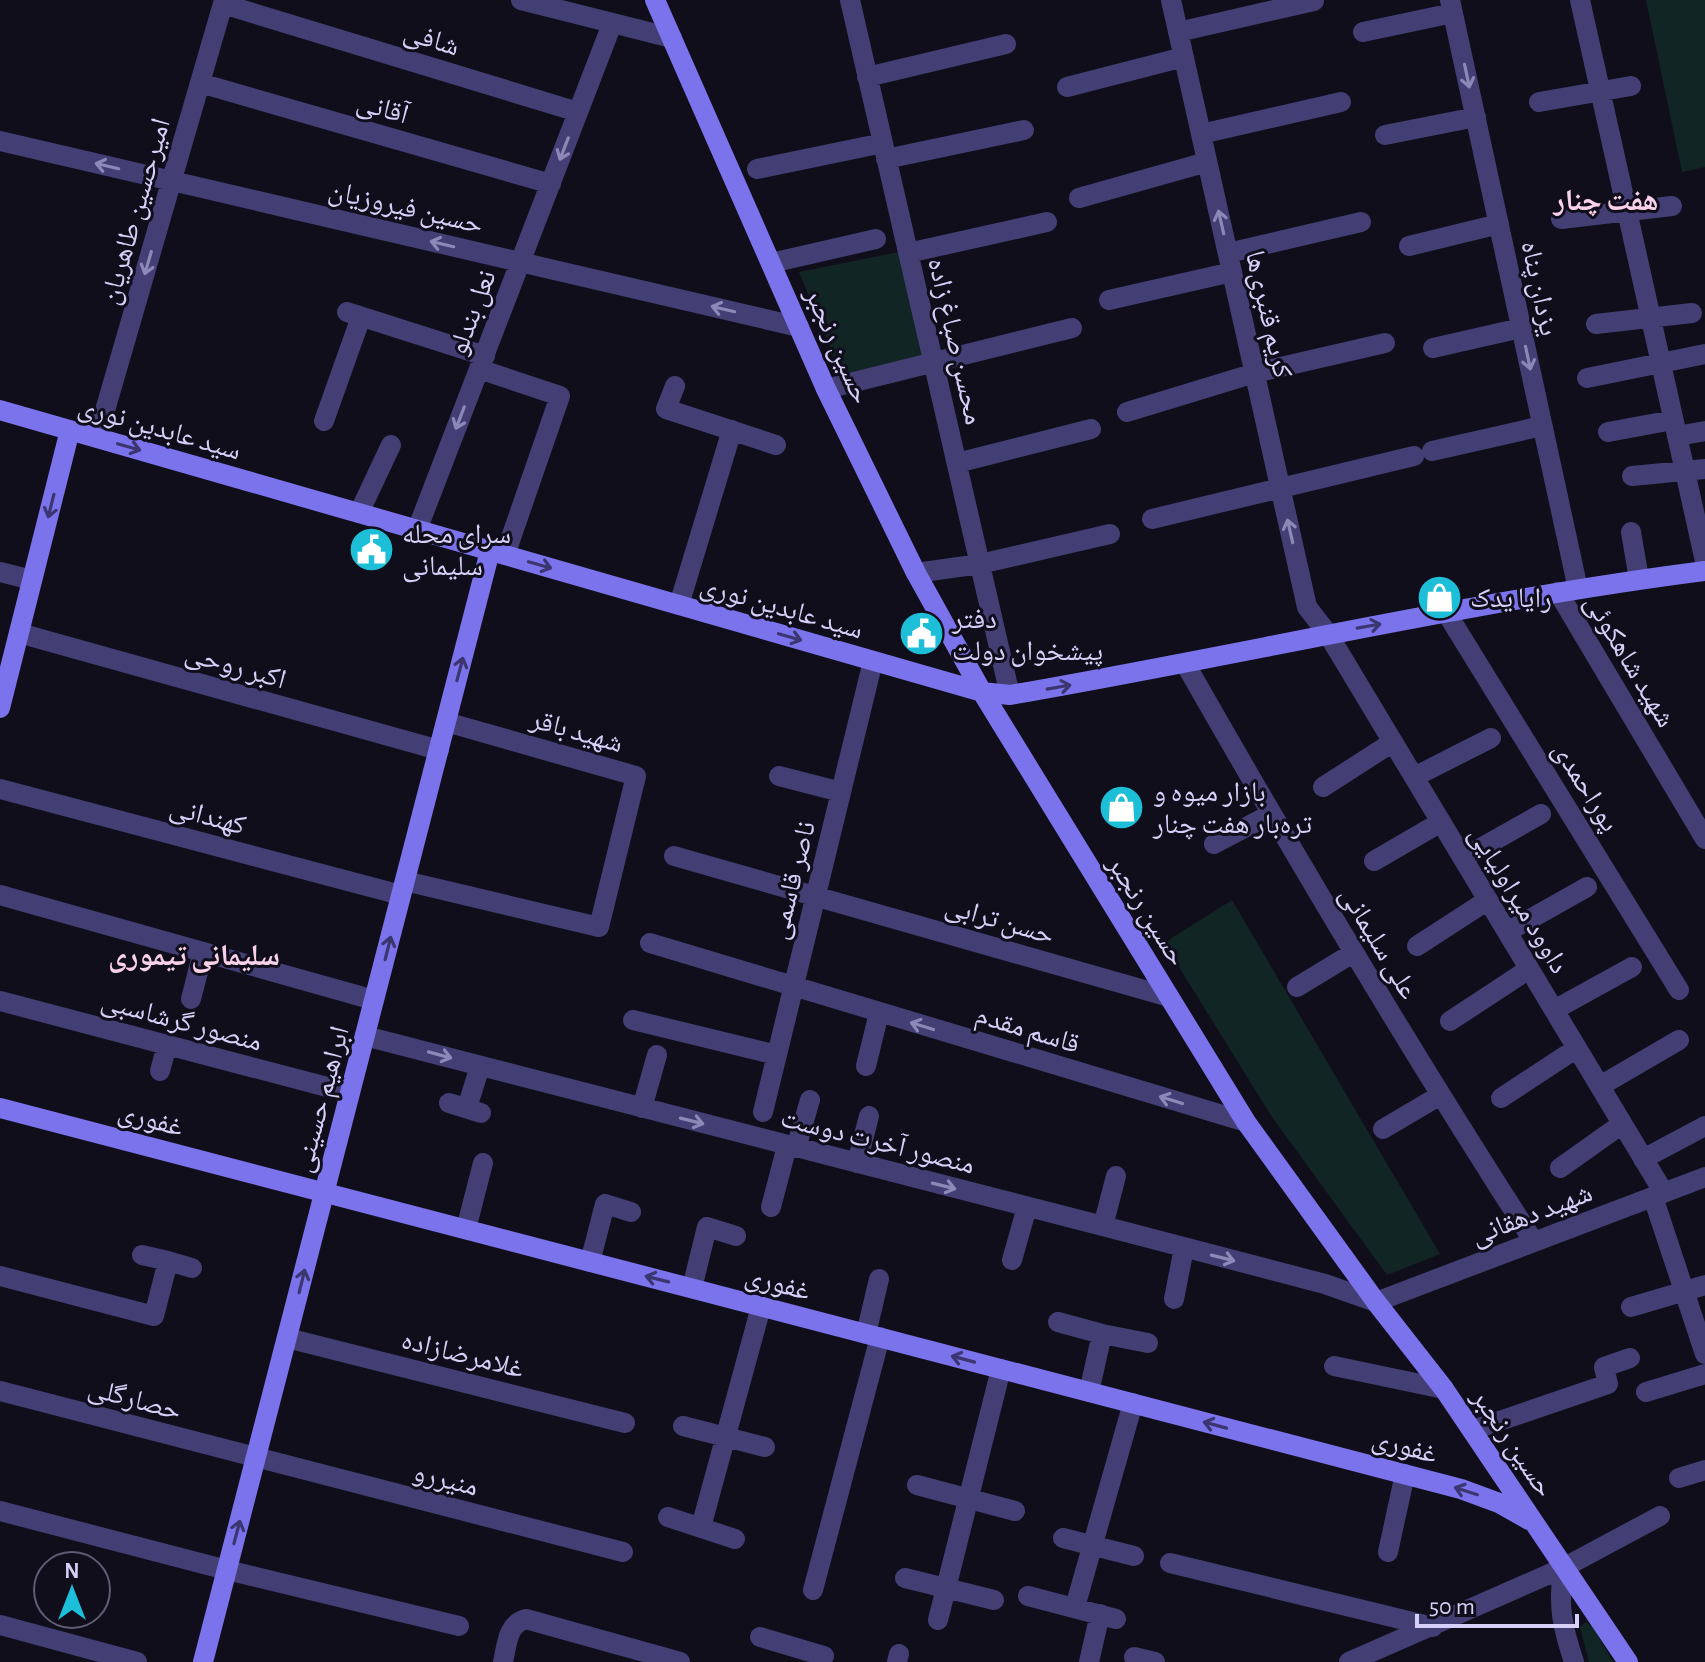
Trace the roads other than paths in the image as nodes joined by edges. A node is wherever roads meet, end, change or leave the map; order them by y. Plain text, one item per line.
1 (521, 0) edge
2 (657, 0) edge
3 (850, 0) edge
4 (1171, 0) edge
5 (1580, 0) edge
6 (1314, 1) edge
7 (224, 2) edge
8 (1452, 7) edge
9 (612, 24) junction
10 (1178, 32) junction
11 (1363, 32) dead end
12 (672, 38) junction
13 (1006, 44) dead end
14 (1184, 57) junction
15 (867, 77) junction
16 (200, 83) junction
17 (1631, 86) dead end
18 (1067, 87) dead end
19 (1599, 91) junction
20 (1341, 102) dead end
21 (1539, 102) dead end
22 (578, 112) junction
23 (1476, 117) junction
24 (1024, 130) dead end
25 (1201, 134) junction
26 (1385, 135) dead end
27 (0, 141) edge
28 (884, 151) junction
29 (1207, 162) junction
30 (757, 169) dead end
31 (172, 181) junction
32 (551, 184) junction
33 (1079, 198) dead end
34 (1672, 206) dead end
35 (1626, 212) junction
36 (1561, 219) dead end
37 (1047, 222) dead end
38 (1361, 222) dead end
39 (1499, 224) junction
40 (876, 239) dead end
41 (1409, 246) dead end
42 (908, 253) junction
43 (521, 262) junction
44 (1230, 262) junction
45 (771, 263) junction
46 (1109, 300) dead end
47 (1692, 313) dead end
48 (1650, 316) junction
49 (1596, 324) dead end
50 (799, 327) junction
51 (1072, 328) dead end
52 (1521, 328) junction
53 (1385, 343) dead end
54 (1433, 348) dead end
55 (1705, 354) edge
56 (933, 361) junction
57 (482, 362) junction
58 (1660, 362) junction
59 (1255, 373) junction
60 (1587, 378) dead end
61 (675, 386) dead end
62 (826, 389) junction
63 (0, 410) edge
64 (1127, 412) dead end
65 (324, 421) dead end
66 (1542, 426) junction
67 (1675, 428) junction
68 (1091, 429) dead end
69 (70, 430) junction
70 (732, 430) junction
71 (1705, 431) edge
72 (1608, 432) dead end
73 (97, 438) junction
74 (391, 445) dead end
75 (776, 445) dead end
76 (957, 463) junction
77 (1695, 470) edge
78 (1632, 476) dead end
79 (1280, 488) junction
80 (359, 513) junction
81 (1152, 519) dead end
82 (417, 530) junction
83 (1631, 532) dead end
84 (1110, 534) dead end
85 (498, 553) junction
86 (1705, 561) edge
87 (980, 564) junction
88 (1705, 571) edge
89 (0, 572) edge
90 (916, 573) junction
91 (1639, 579) junction
92 (32, 580) junction
93 (1568, 590) junction
94 (679, 605) junction
95 (1446, 612) junction
96 (19, 633) junction
97 (1328, 634) junction
98 (873, 661) junction
99 (1186, 665) junction
100 (4, 679) edge
101 (982, 692) junction
102 (1010, 695) junction
103 (0, 708) edge
104 (446, 722) junction
105 (1491, 738) dead end
106 (1393, 742) junction
107 (439, 750) junction
108 (779, 776) dead end
109 (1414, 777) junction
110 (1323, 787) dead end
111 (0, 789) edge
112 (841, 792) junction
113 (1271, 814) junction
114 (1541, 814) dead end
115 (1441, 822) junction
116 (1705, 839) edge
117 (1214, 844) dead end
118 (674, 856) dead end
119 (1463, 858) junction
120 (1374, 861) dead end
121 (1587, 887) dead end
122 (403, 888) junction
123 (0, 895) edge
124 (816, 895) junction
125 (1488, 900) junction
126 (599, 927) joint
127 (1507, 932) junction
128 (650, 943) dead end
129 (1417, 946) dead end
130 (203, 952) junction
131 (1353, 953) junction
132 (1632, 967) dead end
133 (1529, 969) junction
134 (793, 987) junction
135 (1297, 987) dead end
136 (1679, 990) dead end
137 (1169, 997) junction
138 (191, 999) dead end
139 (374, 1000) junction
140 (0, 1001) edge
141 (1554, 1010) junction
142 (879, 1013) junction
143 (633, 1020) dead end
144 (1450, 1021) dead end
145 (365, 1036) junction
146 (1679, 1040) dead end
147 (167, 1045) junction
148 (1577, 1048) junction
149 (657, 1055) dead end
150 (777, 1055) junction
151 (480, 1066) junction
152 (866, 1066) dead end
153 (160, 1071) dead end
154 (1600, 1086) junction
155 (350, 1093) junction
156 (1439, 1096) junction
157 (1501, 1098) dead end
158 (810, 1100) dead end
159 (0, 1108) edge
160 (466, 1108) dead end
161 (642, 1108) junction
162 (763, 1112) dead end
163 (869, 1116) dead end
164 (1246, 1122) junction
165 (1622, 1124) junction
166 (1705, 1126) edge
167 (1383, 1129) dead end
168 (791, 1147) junction
169 (1643, 1159) junction
170 (483, 1163) dead end
171 (857, 1163) junction
172 (1560, 1168) dead end
173 (1116, 1176) dead end
174 (1705, 1177) edge
175 (324, 1193) junction
176 (1659, 1195) junction
177 (771, 1207) dead end
178 (1027, 1207) junction
179 (631, 1212) dead end
180 (1103, 1226) junction
181 (466, 1229) junction
182 (736, 1236) dead end
183 (1534, 1242) junction
184 (1184, 1248) junction
185 (142, 1255) dead end
186 (1012, 1260) dead end
187 (168, 1261) junction
188 (590, 1262) junction
189 (192, 1268) dead end
190 (0, 1276) edge
191 (879, 1279) dead end
192 (1705, 1285) edge
193 (692, 1288) junction
194 (1685, 1292) junction
195 (1174, 1299) dead end
196 (1376, 1302) junction
197 (761, 1307) junction
198 (1631, 1307) dead end
199 (1058, 1322) dead end
200 (1102, 1334) junction
201 (873, 1336) junction
202 (287, 1338) junction
203 (1148, 1343) dead end
204 (1705, 1354) edge
205 (1630, 1358) dead end
206 (1334, 1366) dead end
207 (1001, 1369) junction
208 (1705, 1374) edge
209 (1444, 1389) junction
210 (0, 1391) edge
211 (1089, 1392) junction
212 (1646, 1392) dead end
213 (1133, 1403) junction
214 (625, 1423) dead end
215 (683, 1426) dead end
216 (1473, 1430) junction
217 (725, 1437) junction
218 (765, 1447) dead end
219 (256, 1459) junction
220 (1705, 1470) edge
221 (1405, 1474) junction
222 (1679, 1478) dead end
223 (917, 1485) dead end
224 (969, 1498) junction
225 (0, 1511) edge
226 (1015, 1511) dead end
227 (1660, 1516) dead end
228 (668, 1517) dead end
229 (1536, 1524) junction
230 (701, 1527) junction
231 (1063, 1538) dead end
232 (735, 1539) dead end
233 (1092, 1546) junction
234 (623, 1552) dead end
235 (1388, 1552) dead end
236 (1134, 1556) dead end
237 (1170, 1563) dead end
238 (1563, 1568) junction
239 (227, 1570) junction
240 (905, 1578) dead end
241 (946, 1587) junction
242 (813, 1590) dead end
243 (1028, 1596) dead end
244 (994, 1600) dead end
245 (1075, 1607) junction
246 (938, 1620) dead end
247 (0, 1625) edge
248 (459, 1626) dead end
249 (1433, 1627) junction
250 (760, 1637) dead end
251 (799, 1656) edge
252 (824, 1656) dead end
253 (1134, 1657) dead end
254 (137, 1662) edge
255 (203, 1662) edge
256 (503, 1662) edge
257 (680, 1662) edge
258 (1089, 1662) edge
259 (1155, 1662) edge
260 (1349, 1662) edge
261 (1574, 1662) edge
262 (1628, 1662) edge

1 - 9 street
2 - 12 street, حسین رنجبر
3 - 15 street, محسن صباغ زاده
4 - 10 street, کریم قنبری‌ها
5 - 19 street
6 - 10 street
7 - 16 street, امیرحسین طاهریان
7 - 22 street, شافی
8 - 11 street
8 -> 23 street, یزدان پناه
9 - 12 street
9 - 22 street, نعل بندلو
10 - 14 street, کریم قنبری‌ها
12 - 45 street, حسین رنجبر
13 - 15 street
14 - 18 street
14 - 25 street, کریم قنبری‌ها
15 - 28 street, محسن صباغ زاده
16 - 31 street, امیرحسین طاهریان
16 - 32 street, آقانی
17 - 19 street
19 - 21 street
19 - 35 street
20 - 25 street
22 -> 32 street, نعل بندلو
23 - 26 street
23 - 39 street, یزدان پناه
24 - 28 street
25 - 29 street, کریم قنبری‌ها
31 -> 27 street, حسین فیروزیان
28 - 30 street
28 - 42 street, محسن صباغ زاده
29 - 33 street
44 -> 29 street, کریم قنبری‌ها
43 -> 31 street, حسین فیروزیان
31 -> 73 street, امیرحسین طاهریان
32 - 43 street, نعل بندلو
34 - 35 street
35 - 36 street
35 - 48 street
37 - 42 street
38 - 44 street
39 - 41 street
39 - 52 street, یزدان پناه
40 - 45 street
42 - 56 street, محسن صباغ زاده
50 -> 43 street, حسین فیروزیان
43 - 57 street, نعل بندلو
44 - 46 street
44 - 59 street, کریم قنبری‌ها
45 - 50 street, حسین رنجبر
47 - 48 street
48 - 49 street
48 - 58 street
50 - 62 street, حسین رنجبر
51 - 56 street
52 - 54 street
52 -> 66 street, یزدان پناه
53 - 59 street
55 - 58 street
56 - 62 street
56 - 76 street, محسن صباغ زاده
57 - 65 street
57 -> 82 street, نعل بندلو
57 - 85 street
58 - 60 street
58 - 67 street
59 - 64 street
59 - 79 street, کریم قنبری‌ها
61 - 70 street
62 - 90 street, حسین رنجبر
63 - 69 street, سید عابدین نوری
66 - 79 street
66 - 93 street, یزدان پناه
67 - 71 street
67 - 72 street
67 - 77 street
68 - 76 street
69 - 73 street, سید عابدین نوری
69 -> 92 street
70 - 75 street
70 - 94 street
73 -> 80 street, سید عابدین نوری
74 - 80 street
76 - 87 street, محسن صباغ زاده
77 - 78 street
77 - 86 street
79 - 81 street
97 -> 79 street, کریم قنبری‌ها
80 - 82 street, سید عابدین نوری
82 - 85 street, سید عابدین نوری
83 - 91 street
84 - 87 street
85 -> 94 street, سید عابدین نوری
104 -> 85 street, ابراهیم حسینی
87 - 90 street
87 - 102 street, محسن صباغ زاده
88 - 91 street, سید عابدین نوری
89 - 92 street
90 - 101 street, حسین رنجبر
91 - 93 street, سید عابدین نوری
92 - 96 street
93 - 95 street, سید عابدین نوری
93 - 116 street, شهید شاهکوئی
94 -> 98 street, سید عابدین نوری
97 -> 95 street, سید عابدین نوری
95 - 136 street, پوراحمدی
96 - 100 street
96 - 107 street, اکبر روحی
97 - 99 street, سید عابدین نوری
97 - 106 street, داوود میراولیایی
98 - 101 street, سید عابدین نوری
98 - 112 street, ناصر قاسمی
102 -> 99 street, سید عابدین نوری
99 - 113 street, علی سلیمانی
100 - 103 street
101 - 102 street, سید عابدین نوری
101 - 137 street, حسین رنجبر
104 - 107 street, ابراهیم حسینی
104 - 126 street, شهید باقر
105 - 109 street
106 - 109 street, داوود میراولیایی
106 - 110 street
107 - 122 street, ابراهیم حسینی
108 - 112 street
109 - 115 street, داوود میراولیایی
111 - 122 street, کهندانی
112 - 124 street, ناصر قاسمی
113 - 117 street
113 - 131 street, علی سلیمانی
114 - 119 street
115 - 119 street, داوود میراولیایی
115 - 120 street
118 - 124 street, حسن ترابی
119 - 125 street, داوود میراولیایی
121 - 127 street
122 - 126 street, کهندانی
139 -> 122 street, ابراهیم حسینی
123 - 130 street
124 - 134 street, ناصر قاسمی
124 - 137 street, حسن ترابی
125 - 127 street, داوود میراولیایی
125 - 129 street
127 - 133 street, داوود میراولیایی
128 - 134 street, قاسم مقدم
130 - 138 street
130 - 139 street
131 - 135 street
131 - 156 street, علی سلیمانی
132 - 141 street
133 - 141 street, داوود میراولیایی
133 - 144 street
134 - 142 street, قاسم مقدم
134 - 150 street, ناصر قاسمی
137 - 164 street, حسین رنجبر
139 - 145 street, ابراهیم حسینی
140 - 147 street, منصور گرشاسبی
141 - 148 street, داوود میراولیایی
142 - 152 street
164 -> 142 street, قاسم مقدم
143 - 150 street
145 -> 151 street, منصور آخرت دوست
145 - 155 street, ابراهیم حسینی
146 - 154 street
147 - 153 street
147 - 155 street, منصور گرشاسبی
148 - 154 street, داوود میراولیایی
148 - 157 street
149 - 161 street
150 - 162 street, ناصر قاسمی
151 - 160 street
151 - 161 street, منصور آخرت دوست
154 - 165 street, داوود میراولیایی
155 - 175 street, ابراهیم حسینی
156 - 167 street
156 - 183 street, علی سلیمانی
158 - 168 street
159 - 175 street, غفوری
161 -> 168 street, منصور آخرت دوست
163 - 171 street
164 - 196 street, حسین رنجبر
165 - 169 street, داوود میراولیایی
165 - 172 street
166 - 169 street
168 - 171 street, منصور آخرت دوست
168 - 177 street
169 - 176 street, داوود میراولیایی
170 - 181 street
171 -> 178 street, منصور آخرت دوست
173 - 180 street
174 - 176 street, شهید دهقانی
175 - 181 street, غفوری
202 -> 175 street, ابراهیم حسینی
176 - 183 street, شهید دهقانی
176 - 194 street, داوود میراولیایی
178 - 180 street, منصور آخرت دوست
178 - 186 street
179 - 188 street
180 - 184 street, منصور آخرت دوست
181 - 188 street, غفوری
182 - 193 street
183 - 196 street, شهید دهقانی
184 - 195 street
184 -> 196 street, منصور آخرت دوست
185 - 187 street
187 - 189 street
187 - 190 street
193 -> 188 street, غفوری
191 - 201 street
192 - 194 street
193 - 197 street, غفوری
194 - 198 street
194 - 204 street, داوود میراولیایی
196 - 209 street, حسین رنجبر
197 - 201 street, غفوری
197 - 217 street
199 - 200 street
200 - 203 street
200 - 211 street
207 -> 201 street, غفوری
201 - 242 street
202 - 214 street, غلامرضازاده
202 - 219 street, ابراهیم حسینی
205 - 216 street
206 - 209 street
207 - 211 street, غفوری
207 - 224 street
208 - 212 street
209 - 216 street, حسین رنجبر
210 - 219 street, حصارگلی
211 - 213 street, غفوری
221 -> 213 street, غفوری
213 - 233 street
215 - 217 street
216 - 229 street, حسین رنجبر
217 - 218 street
217 - 230 street
219 - 234 street, منیررو
239 -> 219 street, ابراهیم حسینی
220 - 222 street
229 -> 221 street, غفوری
221 - 235 street
223 - 224 street
224 - 226 street
224 - 241 street
225 - 239 street
227 - 238 street
228 - 230 street
229 - 238 street, حسین رنجبر
230 - 232 street
231 - 233 street
233 - 236 street
233 - 245 street
237 - 249 street
238 - 249 street
238 - 261 street
238 - 262 street, حسین رنجبر
239 - 248 street
239 - 255 street, ابراهیم حسینی
240 - 241 street
241 - 244 street
241 - 246 street
243 - 245 street
245 - 258 street
247 - 254 street
249 - 260 street
250 - 251 street
251 - 252 street
253 - 259 street
256 - 257 street

